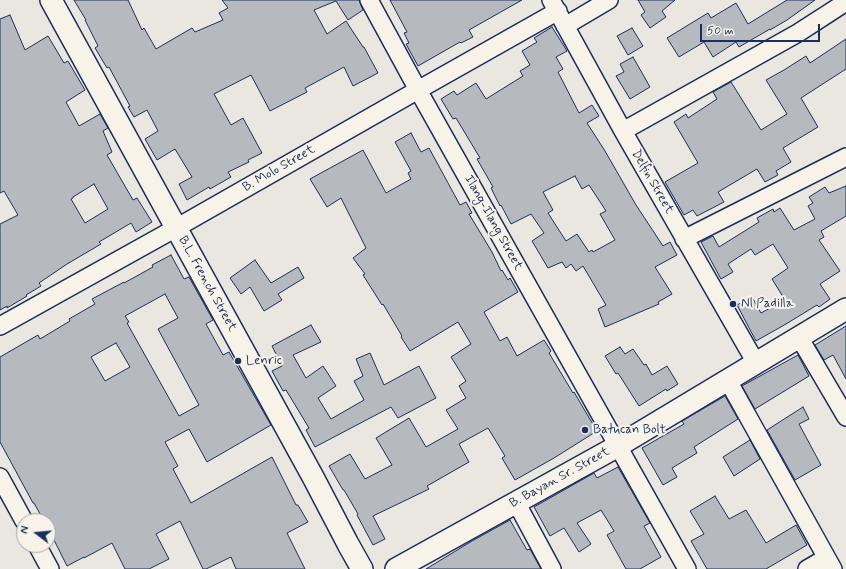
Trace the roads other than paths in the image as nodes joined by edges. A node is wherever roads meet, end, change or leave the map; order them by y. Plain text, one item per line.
1 (51, 0) edge
2 (369, 0) edge
3 (609, 0) edge
4 (846, 2) edge
5 (558, 12) edge
6 (418, 90) junction
7 (623, 131) junction
8 (846, 158) edge
9 (176, 228) junction
10 (684, 239) junction
11 (846, 309) edge
12 (0, 326) edge
13 (799, 337) junction
14 (756, 363) junction
15 (727, 379) junction
16 (846, 417) edge
17 (618, 446) junction
18 (0, 476) edge
19 (516, 502) junction
20 (20, 513) edge
21 (41, 553) edge
22 (829, 563) edge
23 (50, 569) edge
24 (362, 569) edge
25 (396, 569) edge
26 (552, 569) edge
27 (687, 569) edge
28 (807, 569) edge

1 - 9 street, B.L. French Street
2 - 6 street, Ilang-Ilang Street
3 - 5 street, B. Molo Street
4 - 7 street
5 - 6 street, B. Molo Street
5 - 7 street, Delfin Street
6 - 9 street, B. Molo Street
6 - 17 street, Ilang-Ilang Street
7 - 10 street, Delfin Street
8 - 10 street
9 - 12 street, B. Molo Street
9 - 24 street, B.L. French Street
10 - 14 street, Delfin Street
11 - 13 street, B. Bayan Sr. Street
13 - 14 street, B. Bayan Sr. Street
13 - 16 street
14 - 15 street, B. Bayan Sr. Street
15 - 17 street, B. Bayan Sr. Street
15 - 22 street
17 - 19 street, B. Bayan Sr. Street
17 - 27 street, Ilang-Ilang Street
18 - 20 street
19 - 25 street, B. Bayan Sr. Street
19 - 26 street
21 - 23 street
22 - 28 street

